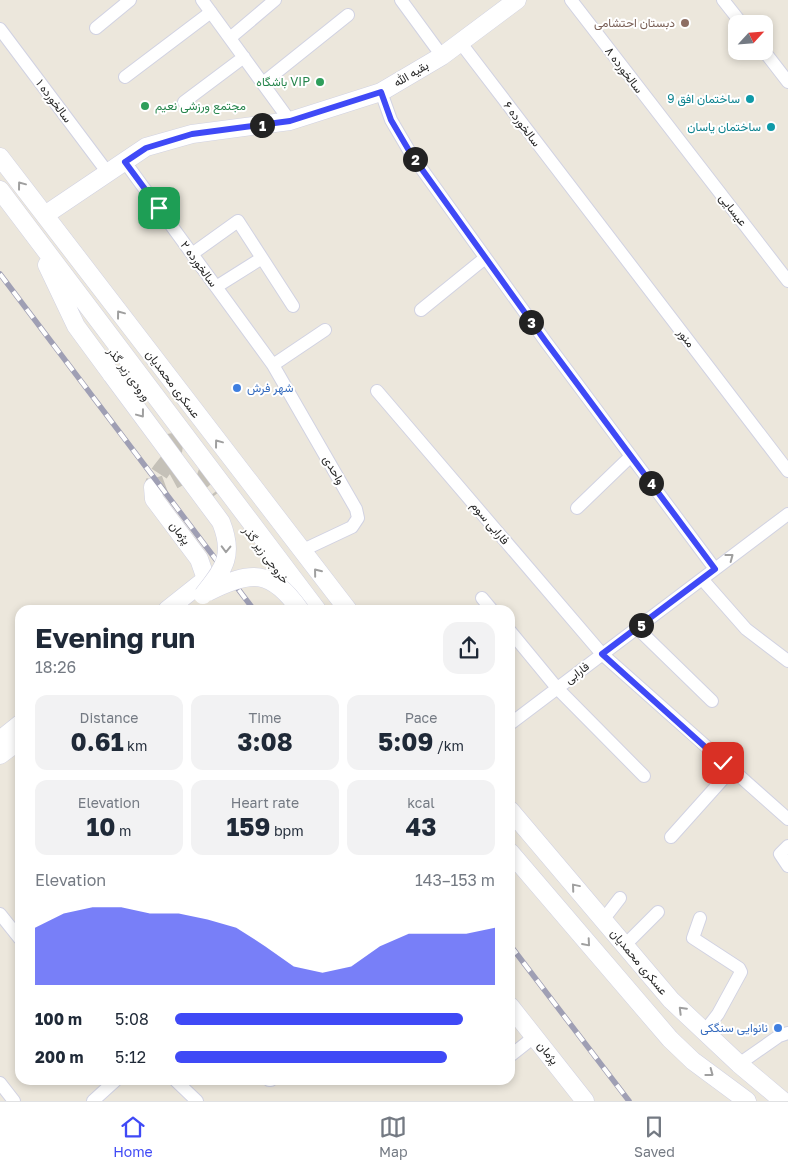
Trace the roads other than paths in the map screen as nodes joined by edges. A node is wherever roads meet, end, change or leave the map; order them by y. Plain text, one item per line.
1 (130, 0) edge
2 (202, 0) edge
3 (275, 0) edge
4 (401, 0) edge
5 (517, 0) edge
6 (571, 0) edge
7 (723, 0) edge
8 (211, 12) junction
9 (348, 15) dead end
10 (735, 15) edge
11 (96, 28) dead end
12 (0, 29) edge
13 (230, 38) junction
14 (460, 42) junction
15 (442, 56) junction
16 (244, 57) junction
17 (771, 60) edge
18 (125, 77) dead end
19 (788, 82) edge
20 (263, 83) junction
21 (381, 92) junction
22 (184, 102) dead end
23 (290, 121) junction
24 (678, 139) joint
25 (0, 157) edge
26 (125, 162) junction
27 (108, 173) junction
28 (0, 190) edge
29 (584, 205) joint
30 (45, 215) junction
31 (31, 231) junction
32 (192, 254) junction
33 (262, 258) junction
34 (485, 258) junction
35 (788, 281) edge
36 (216, 288) junction
37 (293, 306) dead end
38 (421, 310) dead end
39 (93, 313) junction
40 (325, 330) dead end
41 (273, 366) junction
42 (377, 391) dead end
43 (173, 434) tunnel mouth
44 (631, 456) junction
45 (788, 471) edge
46 (153, 487) dead end
47 (225, 500) tunnel mouth
48 (576, 508) dead end
49 (788, 514) edge
50 (300, 551) junction
51 (715, 569) junction
52 (702, 579) junction
53 (205, 587) junction
54 (482, 598) dead end
55 (175, 605) edge
56 (189, 605) edge
57 (296, 605) edge
58 (304, 605) edge
59 (313, 605) edge
60 (344, 605) edge
61 (488, 605) edge
62 (637, 628) junction
63 (515, 637) edge
64 (602, 654) junction
65 (788, 661) edge
66 (557, 688) junction
67 (712, 701) dead end
68 (515, 720) edge
69 (15, 728) edge
70 (15, 736) edge
71 (0, 740) edge
72 (15, 744) edge
73 (0, 747) edge
74 (15, 753) edge
75 (0, 755) edge
76 (0, 762) edge
77 (731, 770) junction
78 (644, 776) dead end
79 (515, 816) edge
80 (788, 819) edge
81 (671, 837) dead end
82 (788, 846) edge
83 (515, 858) edge
84 (788, 866) edge
85 (620, 898) dead end
86 (658, 912) dead end
87 (0, 914) edge
88 (700, 918) dead end
89 (603, 920) junction
90 (15, 932) edge
91 (625, 945) junction
92 (515, 1012) edge
93 (704, 1032) junction
94 (788, 1033) edge
95 (534, 1036) junction
96 (515, 1052) edge
97 (739, 1064) junction
98 (0, 1083) edge
99 (111, 1085) edge
100 (180, 1085) edge
101 (14, 1101) edge
102 (93, 1101) edge
103 (197, 1101) edge
104 (585, 1101) edge
105 (747, 1101) edge
106 (783, 1101) edge

1 - 11 street
2 - 8 street
3 - 13 street
4 - 15 street
5 - 14 main road, بقیه الله
6 - 24 street, سالخورده ۸
7 - 10 street
8 - 13 street
8 - 18 street
9 - 20 street
12 - 27 street, سالخورده ۱
13 - 16 street
14 - 15 main road, بقیه الله
14 - 29 street, سالخورده ۶
15 - 21 main road, بقیه الله
16 - 20 street
16 - 22 street
17 - 19 street
20 - 23 street
21 - 23 main road, بقیه الله
21 - 34 street
23 - 26 main road, بقیه الله
24 - 35 street, عیسایی
30 -> 25 main road, عسکری محمدیان
26 - 27 main road, بقیه الله
26 - 32 street, سالخورده ۲
27 - 30 main road, بقیه الله
28 - 31 main road, عسکری محمدیان
29 - 45 street, منور
50 -> 30 main road, عسکری محمدیان
31 - 39 main road, عسکری محمدیان
31 -> 53 main road, bridge
32 - 33 street
32 - 36 street, سالخورده ۲
33 - 36 street
33 - 37 street
34 - 38 street
34 - 44 street
36 - 41 street, سالخورده ۲
39 - 43 main road, ورودی زیر گذر
39 - 59 main road, عسکری محمدیان
40 - 41 street
41 - 50 street, واحدی
42 - 64 street, فارابی سوم
44 - 48 street
44 - 51 street
46 - 53 main road, پژمان
47 - 58 main road, خروجی زیر گذر
51 -> 49 street, فارابی
60 -> 50 main road, عسکری محمدیان
51 - 52 street, فارابی
52 - 62 street, فارابی
52 - 65 street
53 - 55 main road
53 - 56 main road
53 - 57 main road, bridge
54 - 61 street
62 - 64 street, فارابی
62 - 67 street
63 - 66 street
64 - 66 street, فارابی
64 - 77 street, فارابی سوم
66 - 68 street, فارابی
66 - 78 street
69 - 71 main road
70 - 73 main road
72 - 75 main road
74 - 76 main road
77 - 80 street, فارابی سوم
77 - 81 street
89 -> 79 main road, عسکری محمدیان
82 - 84 street
83 -> 105 main road
85 - 89 street
86 - 91 street
87 - 90 street
88 - 93 street
89 - 91 main road, عسکری محمدیان
93 -> 91 main road, عسکری محمدیان
92 - 95 main road, پژمان
93 - 97 main road, عسکری محمدیان
94 - 97 street
95 - 96 street
95 - 104 main road, پژمان
97 - 106 main road, عسکری محمدیان
98 - 101 street
99 - 102 street
100 - 103 street

